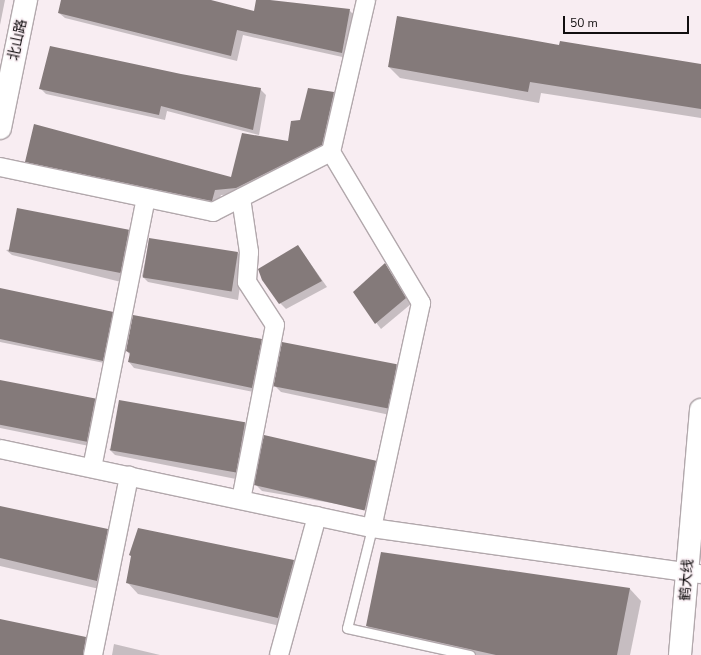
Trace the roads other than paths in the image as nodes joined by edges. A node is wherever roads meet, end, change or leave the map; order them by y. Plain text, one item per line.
1 (26, 0) edge
2 (366, 0) edge
3 (5, 78) edge
4 (0, 128) edge
5 (331, 152) junction
6 (0, 167) edge
7 (146, 198) junction
8 (241, 198) junction
9 (701, 410) edge
10 (0, 448) edge
11 (92, 468) junction
12 (129, 476) junction
13 (241, 500) junction
14 (317, 516) junction
15 (372, 528) junction
16 (694, 574) edge
17 (93, 655) edge
18 (279, 655) edge
19 (470, 655) edge
20 (680, 655) edge

1 - 3 main road, 北山路
2 - 5 street
3 - 4 main road, 北山路
5 - 8 street
5 - 15 street
6 - 7 street
7 - 8 street
7 - 11 street
8 - 13 street
9 - 16 main road, 鹤大线
10 - 11 street
11 - 12 street
12 - 13 street
12 - 17 street
13 - 14 street
14 - 15 street
14 - 18 street
15 - 16 street
15 - 19 lane
16 - 20 main road, 鹤大线

